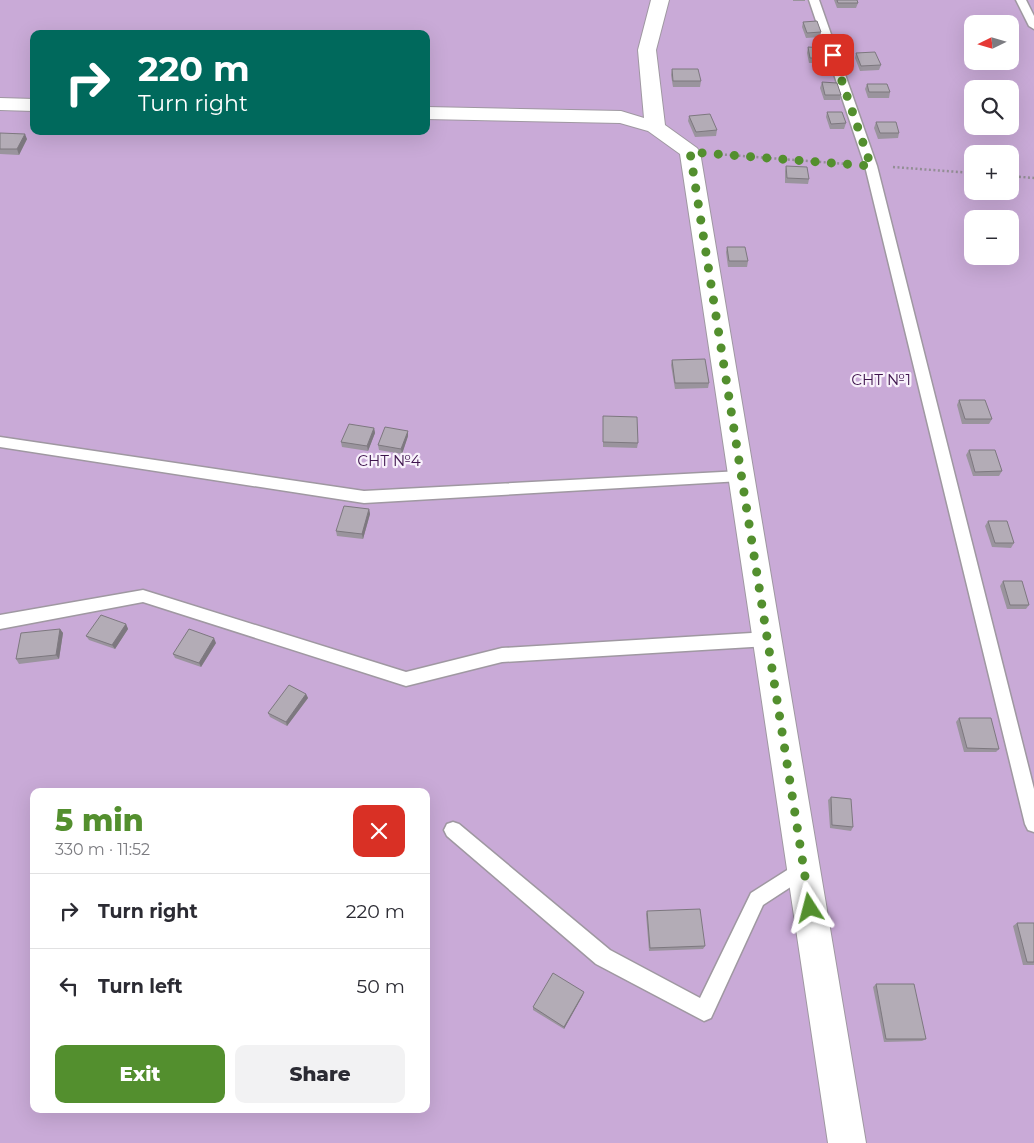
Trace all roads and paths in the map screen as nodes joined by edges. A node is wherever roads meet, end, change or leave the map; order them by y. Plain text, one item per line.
1 (660, 0) edge
2 (814, 0) edge
3 (1022, 0) edge
4 (1034, 26) edge
5 (0, 104) edge
6 (30, 105) edge
7 (430, 113) edge
8 (655, 127) junction
9 (690, 152) junction
10 (871, 166) junction
11 (964, 173) edge
12 (1019, 177) edge
13 (1034, 178) edge
14 (0, 442) edge
15 (742, 476) junction
16 (0, 622) edge
17 (767, 639) junction
18 (1034, 824) edge
19 (453, 830) dead end
20 (804, 868) junction
21 (847, 1143) edge

1 - 8 street
2 - 10 lane
3 - 4 lane
5 - 6 street
7 - 8 street
8 - 9 street
9 - 10 path
9 - 15 street
10 - 11 path
10 - 18 lane
12 - 13 path
14 - 15 lane
15 - 17 street
16 - 17 lane
17 - 20 street
19 - 20 lane
20 - 21 street

